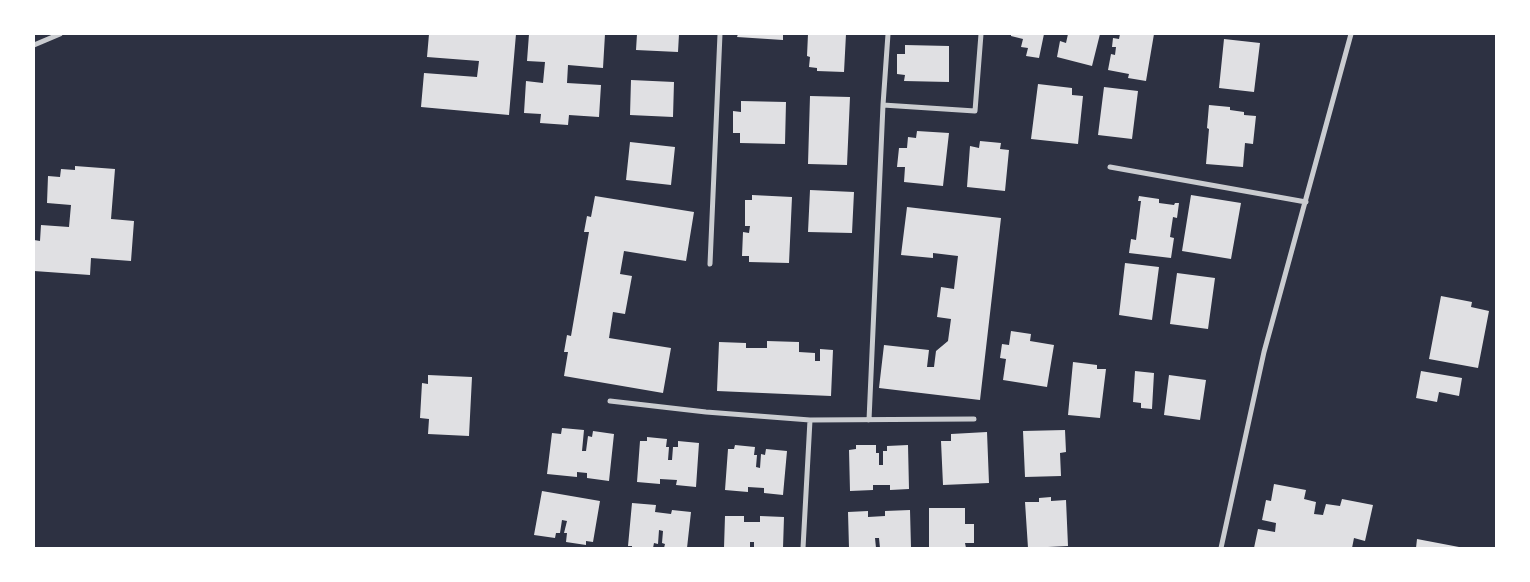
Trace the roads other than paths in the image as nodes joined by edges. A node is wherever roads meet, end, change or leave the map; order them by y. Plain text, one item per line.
1 (60, 34) edge
2 (720, 34) edge
3 (888, 34) edge
4 (981, 34) edge
5 (1352, 34) edge
6 (34, 46) edge
7 (883, 105) junction
8 (1110, 167) dead end
9 (1306, 202) junction
10 (710, 264) dead end
11 (610, 401) dead end
12 (974, 419) dead end
13 (810, 420) junction
14 (869, 420) junction
15 (803, 548) edge
16 (1221, 548) edge

1 - 6 street
2 - 10 street
3 - 7 street
4 - 7 street
5 - 9 street
7 - 14 street
8 - 9 street
9 - 16 street
11 - 13 street
12 - 14 street
13 - 14 street
13 - 15 street

